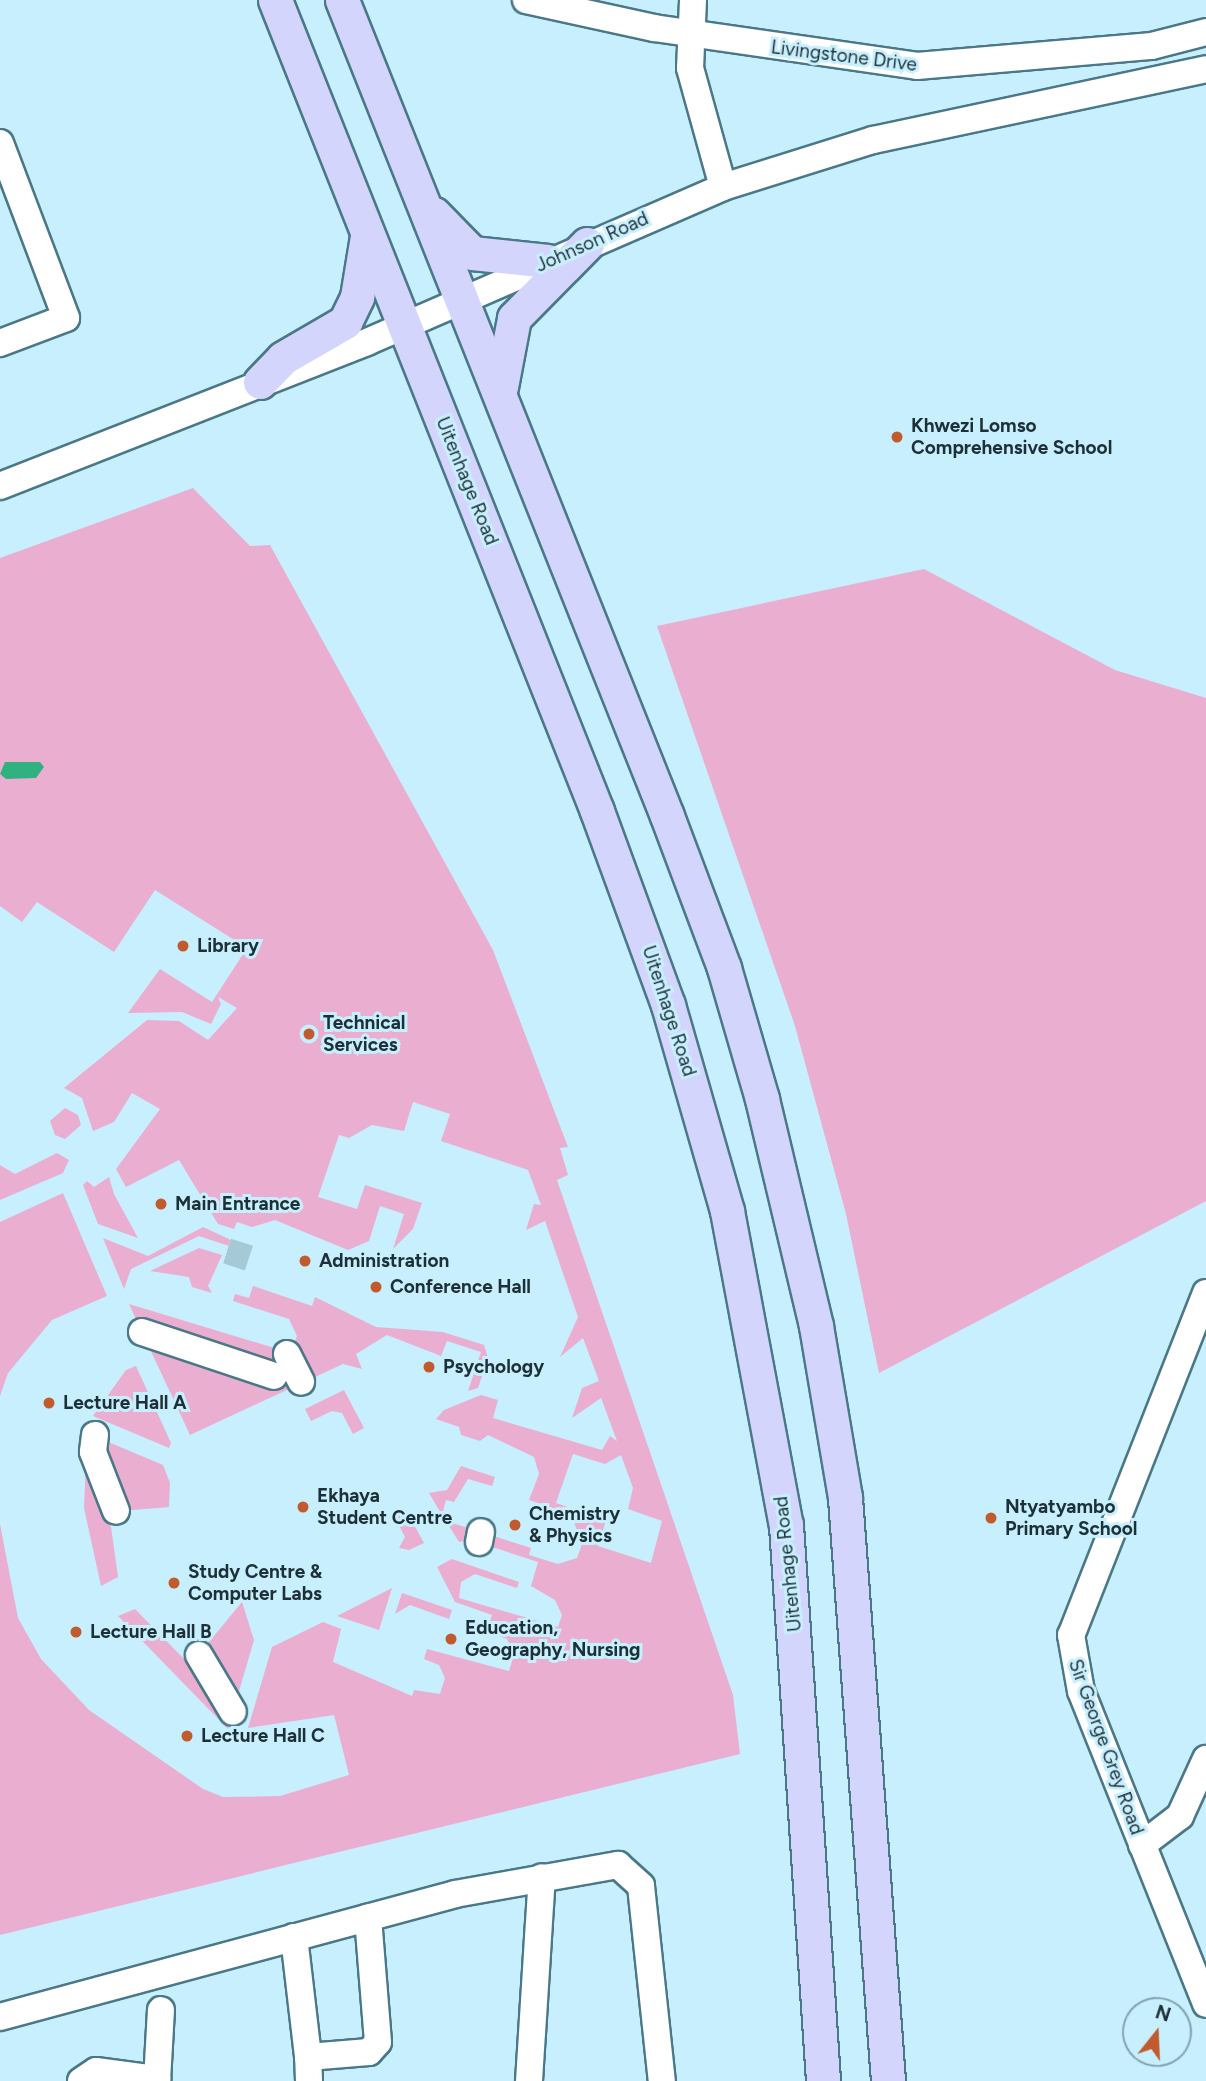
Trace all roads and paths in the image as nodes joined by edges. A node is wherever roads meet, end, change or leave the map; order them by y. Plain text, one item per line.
1 (275, 0) edge
2 (342, 0) edge
3 (526, 0) edge
4 (694, 0) edge
5 (1206, 32) edge
6 (689, 34) junction
7 (1206, 69) edge
8 (0, 144) edge
9 (723, 187) junction
10 (421, 204) junction
11 (368, 236) junction
12 (587, 244) junction
13 (548, 261) junction
14 (463, 301) junction
15 (403, 325) junction
16 (0, 343) edge
17 (260, 382) junction
18 (501, 396) junction
19 (0, 485) edge
20 (1206, 1293) edge
21 (158, 1329) dead end
22 (301, 1382) dead end
23 (95, 1435) dead end
24 (116, 1511) dead end
25 (199, 1656) dead end
26 (233, 1712) dead end
27 (1206, 1759) edge
28 (1142, 1845) junction
29 (542, 1877) junction
30 (368, 1917) junction
31 (294, 1937) junction
32 (1206, 2004) edge
33 (162, 2010) dead end
34 (0, 2017) edge
35 (308, 2069) edge
36 (157, 2080) edge
37 (81, 2081) edge
38 (529, 2081) edge
39 (662, 2081) edge
40 (823, 2081) edge
41 (888, 2081) edge

1 - 11 main road, Uitenhage Road
2 - 10 main road
3 - 6 street, Livingstone Drive
4 - 6 street
5 - 6 street, Livingstone Drive
6 - 9 street
7 - 9 street, Johnson Road
8 - 16 street
9 - 12 street, Johnson Road
10 - 13 main road
10 - 14 main road
11 - 15 main road, Uitenhage Road
11 - 17 main road
12 - 13 street, Johnson Road
12 - 18 main road
13 - 14 street, Johnson Road
14 - 15 street, Johnson Road
14 - 18 main road
15 - 17 street, Johnson Road
15 - 40 main road, Uitenhage Road
17 - 19 street, Johnson Road
18 - 41 main road
20 - 28 street, Sir George Grey Road
21 - 22 street
23 - 24 street
25 - 26 street
27 - 28 street
28 - 32 street, Sir George Grey Road
29 - 30 street
29 - 38 street
29 - 39 street
30 - 31 street
30 - 35 street
31 - 34 street
31 - 35 street
33 - 36 street
36 - 37 street

